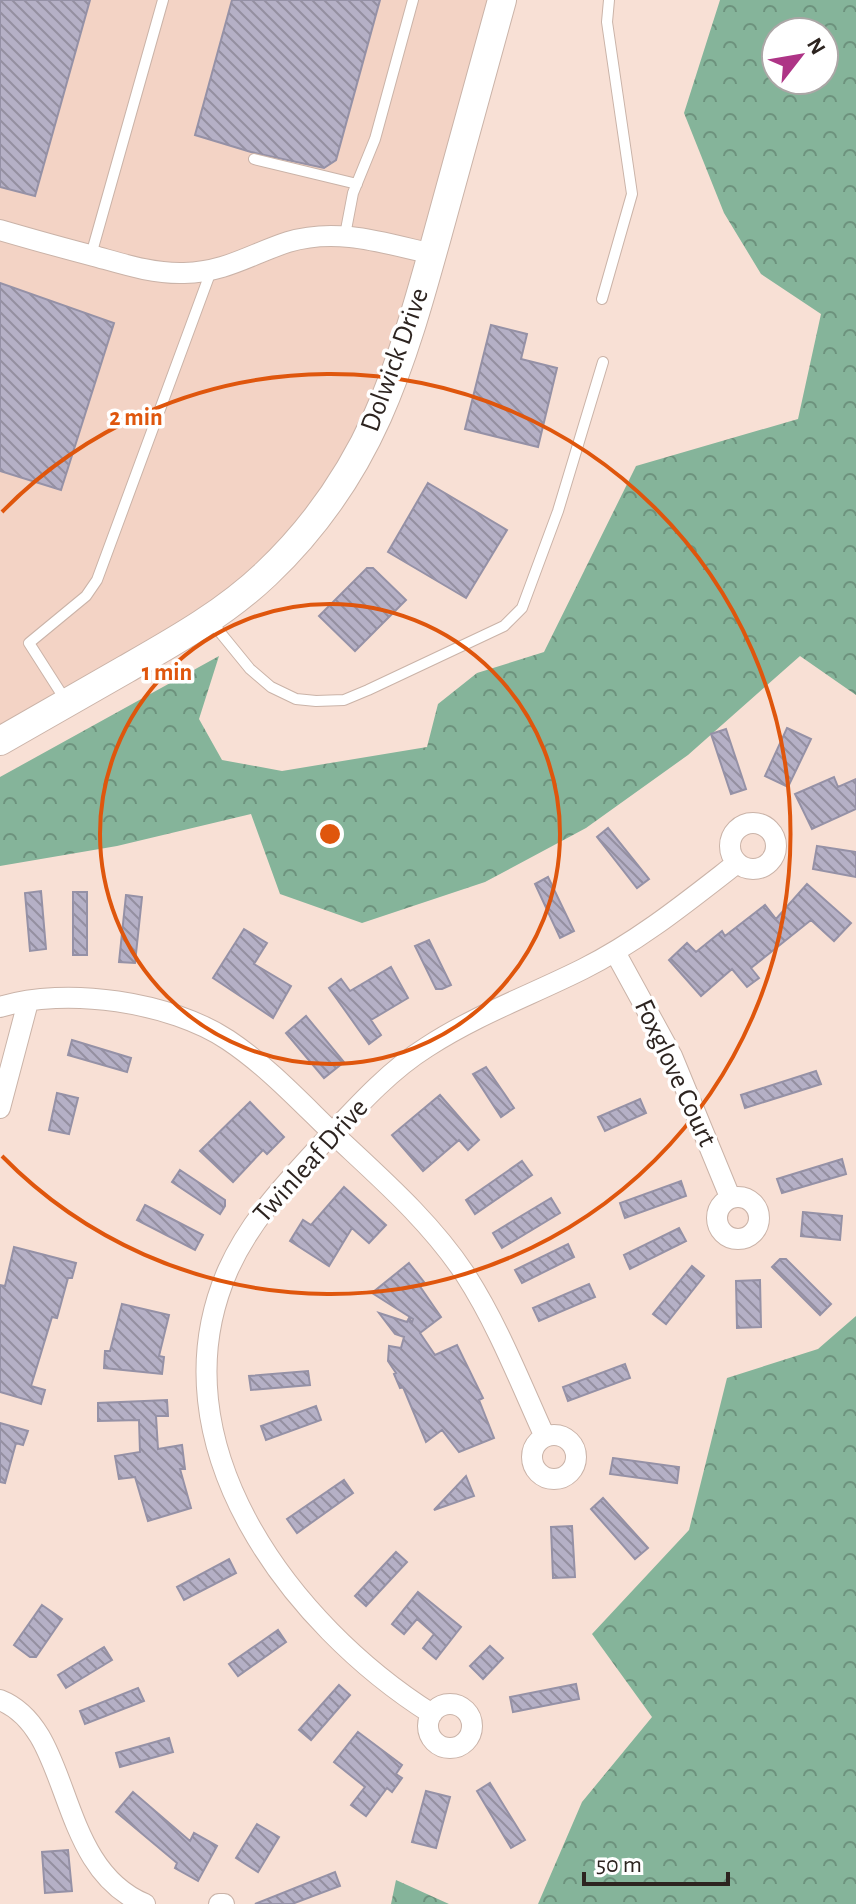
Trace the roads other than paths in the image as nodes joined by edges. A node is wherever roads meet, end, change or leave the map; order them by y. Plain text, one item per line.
1 (163, 0) edge
2 (413, 0) edge
3 (502, 0) edge
4 (609, 0) edge
5 (254, 159) dead end
6 (357, 184) junction
7 (0, 230) edge
8 (345, 235) junction
9 (432, 254) junction
10 (91, 255) junction
11 (211, 270) junction
12 (602, 299) dead end
13 (603, 362) dead end
14 (209, 619) junction
15 (67, 703) junction
16 (0, 741) edge
17 (737, 863) dead end
18 (615, 952) junction
19 (28, 1002) junction
20 (0, 1007) edge
21 (0, 1108) edge
22 (333, 1133) junction
23 (730, 1197) dead end
24 (545, 1437) dead end
25 (0, 1700) edge
26 (432, 1714) dead end
27 (145, 1904) edge

1 - 10 lane
2 - 6 lane
3 - 9 main road, Dolwick Drive
4 - 12 lane
5 - 6 lane
6 - 8 lane
7 - 10 street
8 - 9 street
8 - 11 street
9 - 14 main road, Dolwick Drive
10 - 11 street
11 - 15 lane
13 - 14 lane
14 - 15 main road, Dolwick Drive
15 - 16 main road, Dolwick Drive
17 - 18 street, Twinleaf Drive
18 - 22 street, Twinleaf Drive
18 - 23 street, Foxglove Court
19 - 20 street
19 - 21 street
19 - 22 street
22 - 24 street
22 - 26 street, Twinleaf Drive
25 - 27 street

